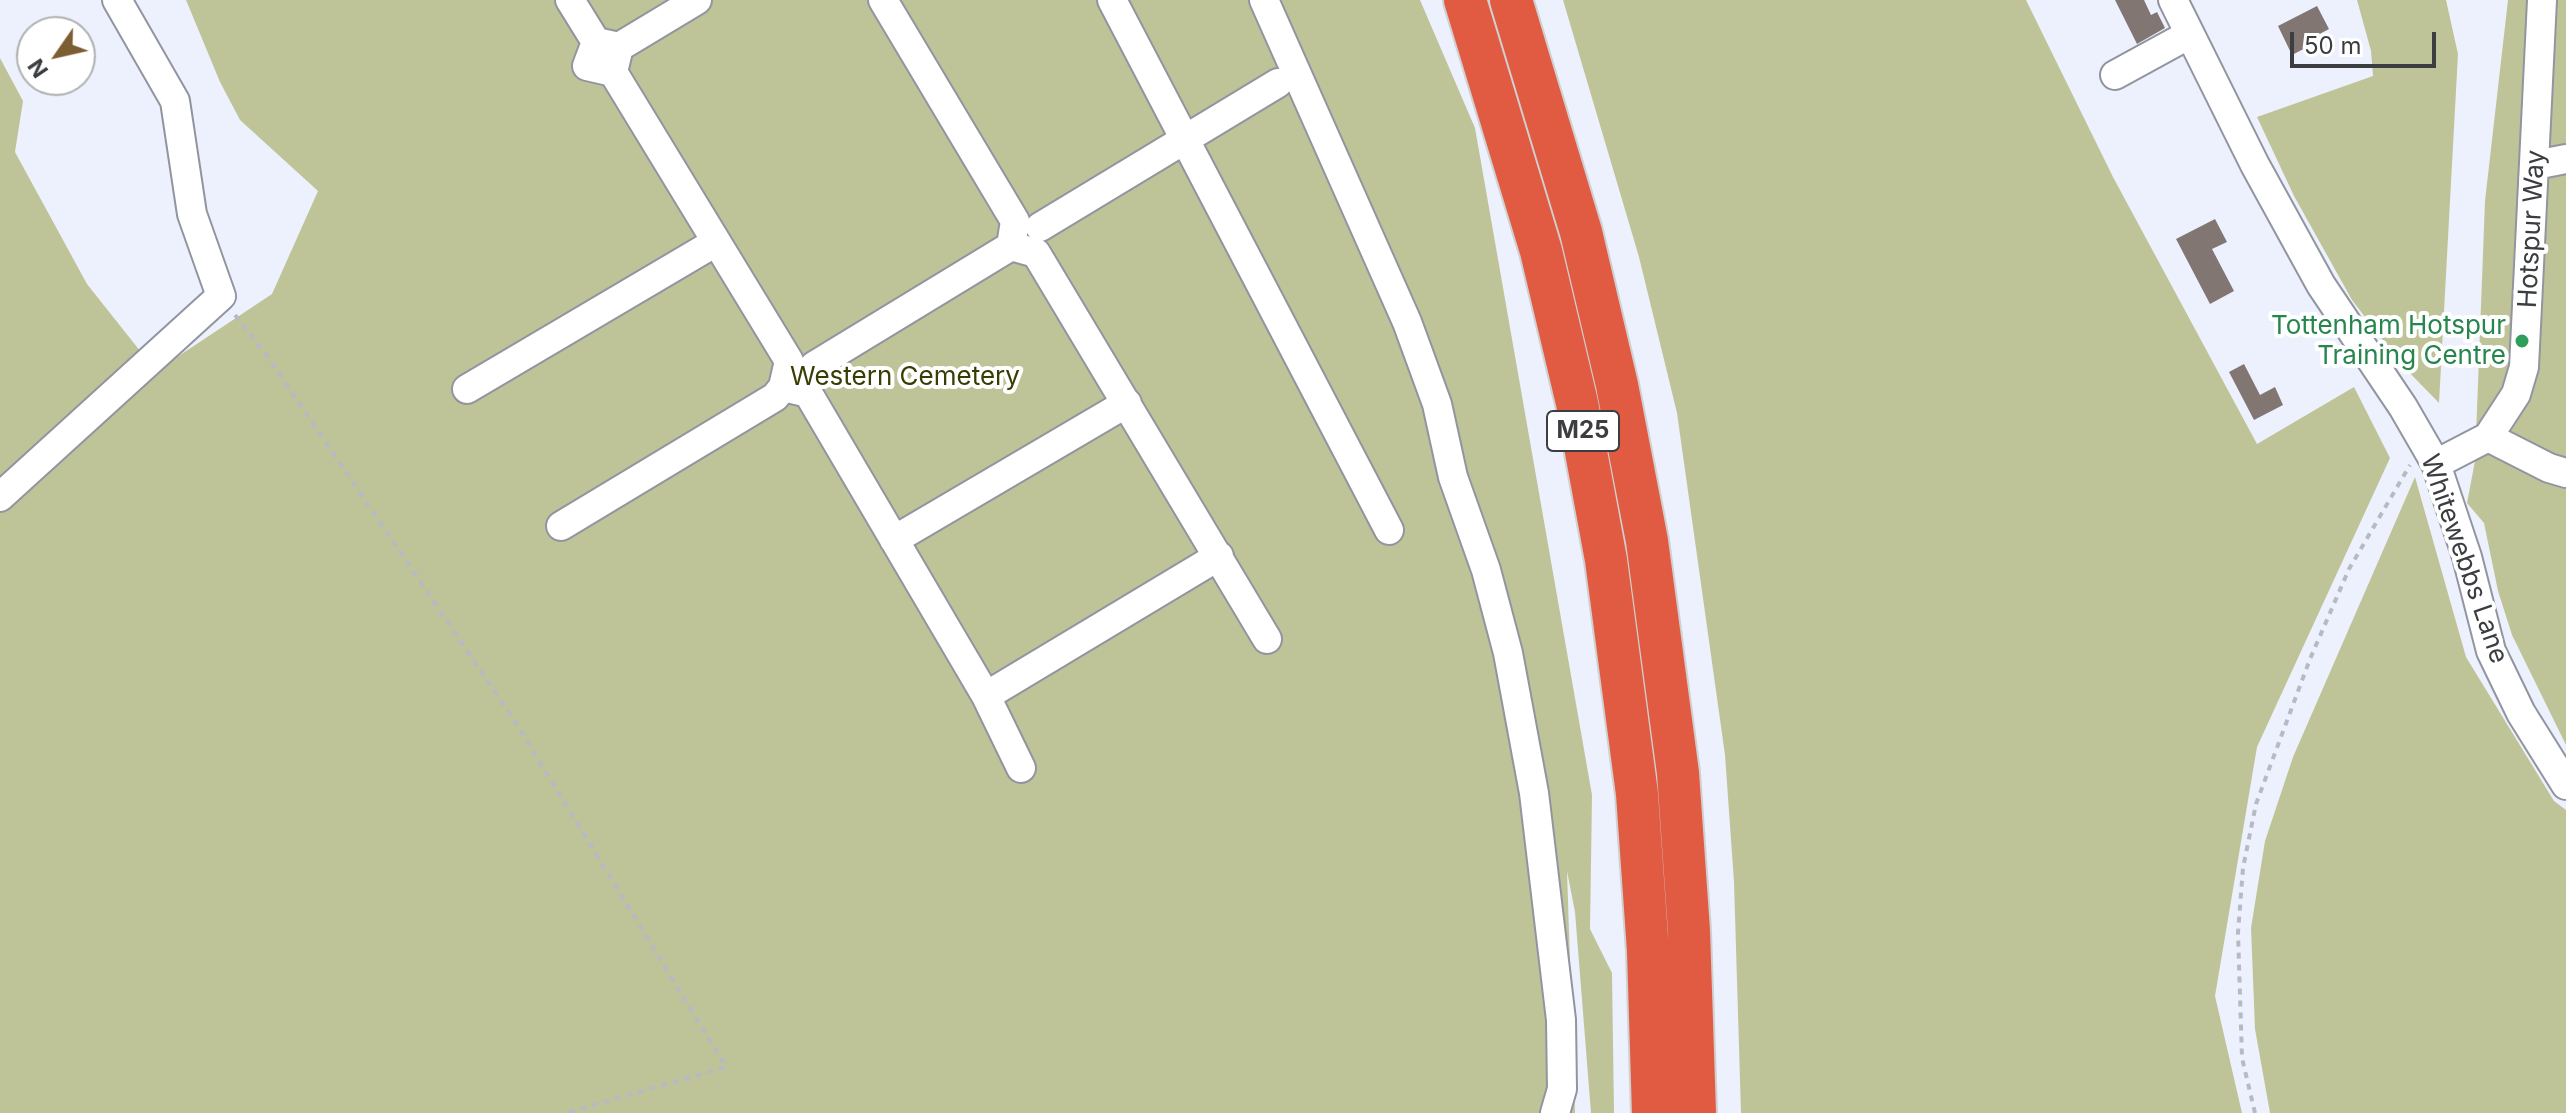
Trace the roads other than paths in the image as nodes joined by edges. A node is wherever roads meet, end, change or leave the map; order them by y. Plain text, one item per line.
1 (117, 0) edge
2 (570, 0) edge
3 (697, 0) edge
4 (883, 0) edge
5 (1112, 0) edge
6 (1264, 0) edge
7 (1465, 0) edge
8 (1511, 0) edge
9 (2173, 0) edge
10 (2542, 0) edge
11 (2190, 34) junction
12 (609, 54) junction
13 (2115, 75) dead end
14 (1278, 83) dead end
15 (1184, 140) junction
16 (2566, 159) edge
17 (2535, 165) junction
18 (1026, 237) junction
19 (716, 242) junction
20 (799, 377) junction
21 (467, 389) dead end
22 (1127, 403) junction
23 (2488, 437) junction
24 (2430, 453) junction
25 (2566, 473) edge
26 (0, 497) edge
27 (561, 526) dead end
28 (1389, 530) dead end
29 (894, 540) junction
30 (1219, 556) junction
31 (1267, 639) dead end
32 (986, 696) junction
33 (1021, 768) dead end
34 (2566, 785) edge
35 (1555, 1113) edge
36 (1653, 1113) edge
37 (1695, 1113) edge

1 - 26 street
2 - 12 street
3 - 12 street
4 - 18 street
5 - 15 street
6 - 35 street
7 - 36 highway, M25
8 - 37 highway, M25
9 - 11 street, Whitewebbs Lane
10 - 17 street, Hotspur Way
11 - 13 street
11 - 24 street, Whitewebbs Lane
12 - 19 street
14 - 15 street
15 - 18 street
15 - 28 street
16 - 17 street
17 - 23 street, Hotspur Way
18 - 20 street
18 - 22 street
19 - 20 street
19 - 21 street
20 - 27 street
20 - 29 street
22 - 29 street
22 - 30 street
23 - 24 street, Hotspur Way
23 - 25 street
24 - 34 street, Whitewebbs Lane
29 - 32 street
30 - 31 street
30 - 32 street
32 - 33 street

